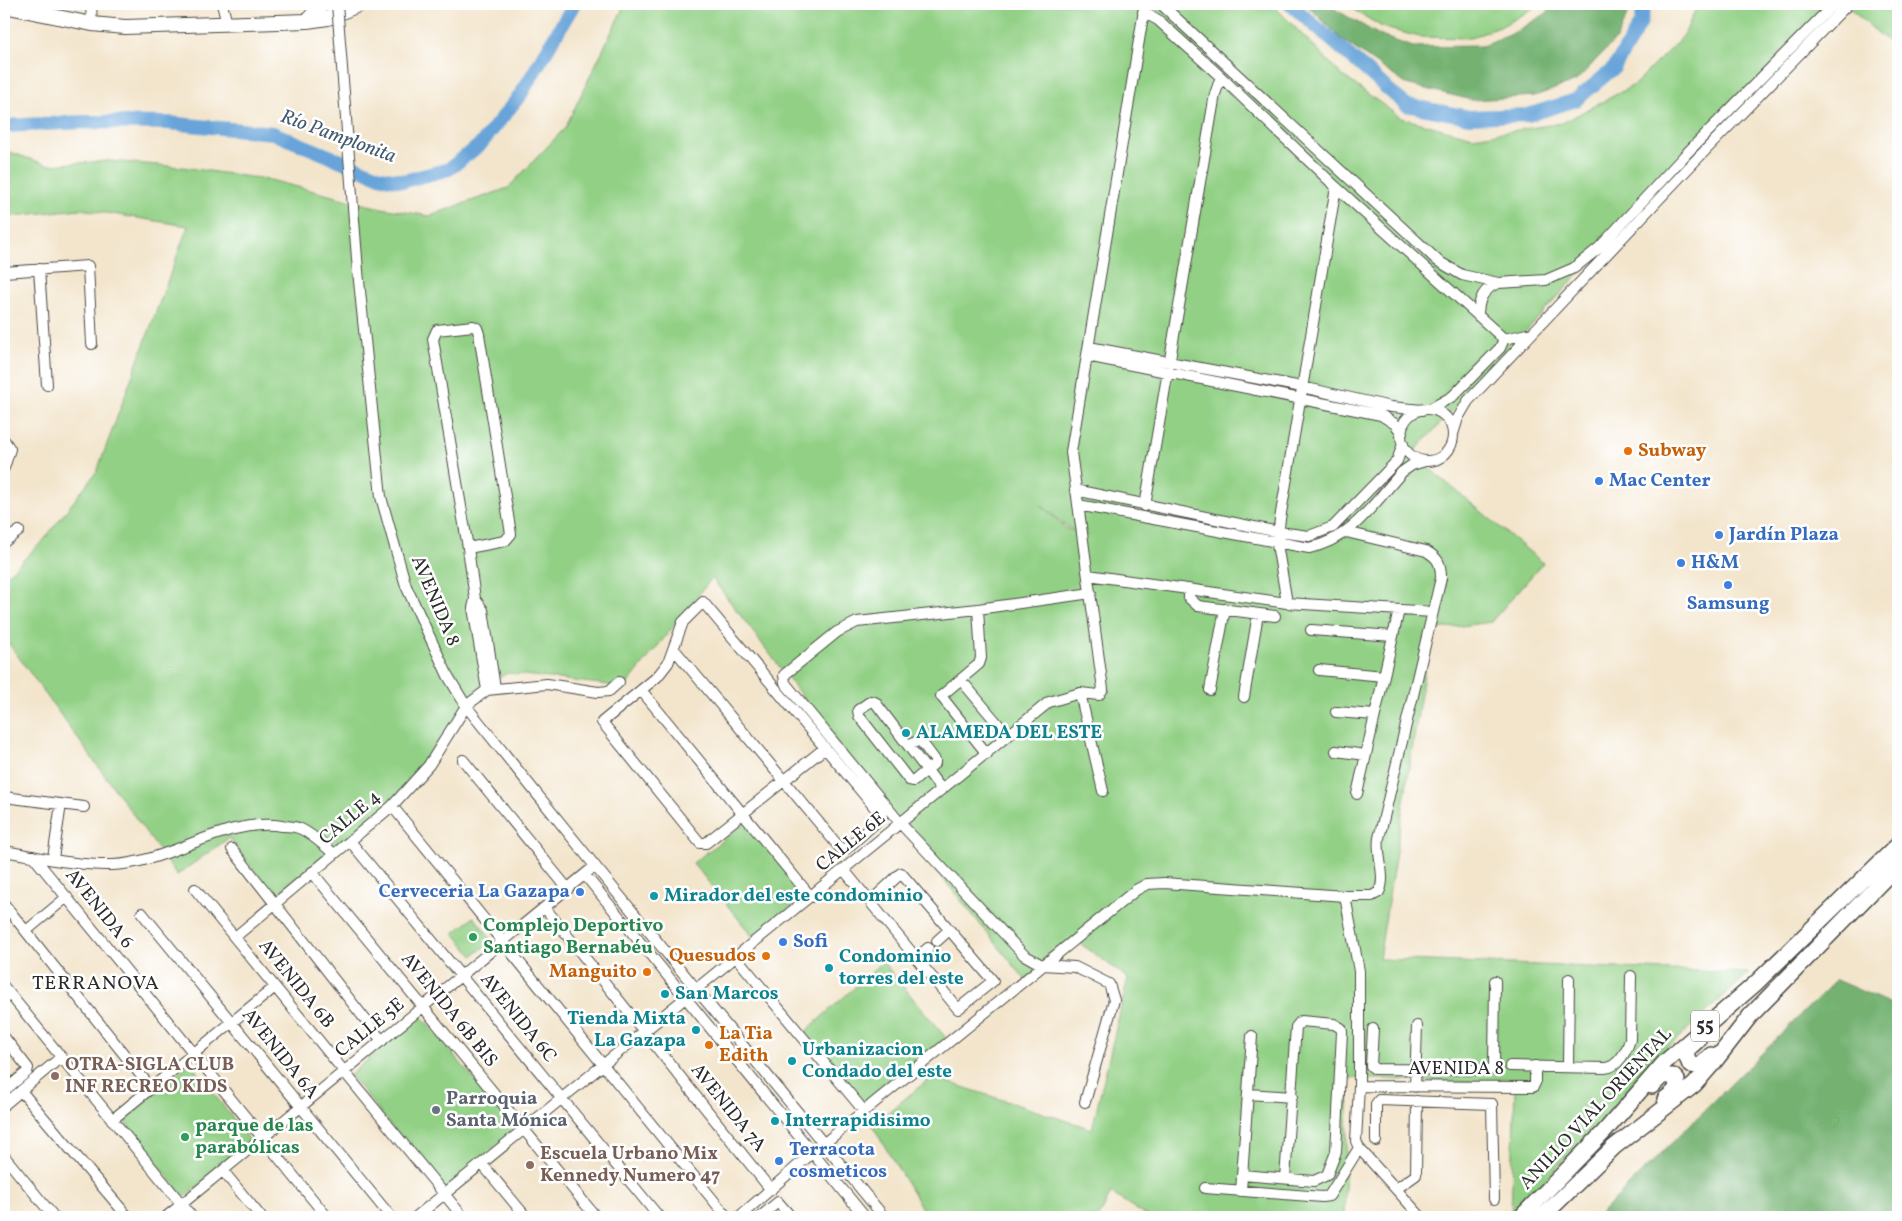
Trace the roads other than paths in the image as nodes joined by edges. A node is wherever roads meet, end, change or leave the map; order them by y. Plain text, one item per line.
1 (91, 4) edge
2 (222, 4) edge
3 (322, 4) edge
4 (337, 4) edge
5 (360, 4) edge
6 (1161, 4) edge
7 (1834, 4) edge
8 (1848, 4) edge
9 (4, 6) edge
10 (1144, 8) edge
11 (306, 21) junction
12 (92, 24) junction
13 (226, 24) junction
14 (1221, 77) junction
15 (1704, 137) junction
16 (1711, 146) junction
17 (1686, 154) junction
18 (1694, 162) junction
19 (1336, 186) junction
20 (40, 269) junction
21 (4, 272) edge
22 (1498, 283) junction
23 (1478, 316) junction
24 (1532, 333) junction
25 (1504, 339) junction
26 (92, 344) dead end
27 (1088, 351) junction
28 (1168, 367) junction
29 (47, 385) dead end
30 (1302, 387) junction
31 (1300, 399) junction
32 (1426, 410) junction
33 (1402, 433) junction
34 (1454, 434) junction
35 (4, 440) edge
36 (1403, 444) junction
37 (1425, 462) junction
38 (4, 468) edge
39 (1075, 490) junction
40 (1078, 505) junction
41 (1145, 506) junction
42 (1360, 519) junction
43 (19, 531) dead end
44 (1279, 532) junction
45 (1346, 532) junction
46 (1370, 538) junction
47 (4, 542) edge
48 (1277, 544) junction
49 (468, 548) junction
50 (1088, 575) junction
51 (1189, 589) junction
52 (1091, 593) junction
53 (1287, 603) junction
54 (978, 609) junction
55 (1225, 609) junction
56 (1399, 610) junction
57 (1433, 612) junction
58 (1258, 614) junction
59 (1275, 616) dead end
60 (1310, 630) dead end
61 (1393, 636) junction
62 (674, 649) junction
63 (1319, 670) dead end
64 (1384, 676) junction
65 (961, 680) junction
66 (620, 682) dead end
67 (491, 689) junction
68 (641, 690) junction
69 (1210, 690) dead end
70 (1080, 693) junction
71 (1244, 697) dead end
72 (466, 706) junction
73 (1336, 712) dead end
74 (1375, 715) junction
75 (1008, 736) junction
76 (825, 748) junction
77 (1336, 751) dead end
78 (987, 754) junction
79 (1366, 755) junction
80 (463, 760) dead end
81 (928, 769) junction
82 (783, 780) junction
83 (942, 790) junction
84 (1102, 790) dead end
85 (1357, 794) dead end
86 (4, 797) edge
87 (61, 804) junction
88 (392, 806) junction
89 (84, 807) dead end
90 (742, 814) junction
91 (901, 824) junction
92 (350, 841) junction
93 (1898, 845) edge
94 (232, 849) dead end
95 (4, 851) edge
96 (334, 854) junction
97 (33, 856) junction
98 (53, 858) junction
99 (1898, 865) edge
100 (595, 866) junction
101 (844, 870) junction
102 (312, 872) junction
103 (585, 875) junction
104 (195, 889) dead end
105 (568, 889) junction
106 (1345, 896) junction
107 (811, 897) junction
108 (67, 898) junction
109 (870, 902) junction
110 (4, 904) edge
111 (275, 904) junction
112 (545, 908) junction
113 (142, 913) dead end
114 (638, 918) junction
115 (628, 927) junction
116 (949, 930) junction
117 (26, 931) junction
118 (235, 937) junction
119 (937, 941) dead end
120 (503, 942) junction
121 (928, 948) dead end
122 (736, 958) junction
123 (916, 958) junction
124 (1042, 965) junction
125 (461, 976) junction
126 (1631, 976) dead end
127 (1569, 979) dead end
128 (1495, 982) dead end
129 (4, 987) edge
130 (275, 987) junction
131 (697, 990) junction
132 (686, 999) junction
133 (423, 1007) junction
134 (231, 1021) junction
135 (1417, 1026) dead end
136 (1702, 1028) junction
137 (1372, 1029) dead end
138 (643, 1033) junction
139 (1252, 1036) dead end
140 (4, 1037) edge
141 (382, 1041) junction
142 (194, 1053) junction
143 (1719, 1056) junction
144 (60, 1058) junction
145 (604, 1065) junction
146 (1510, 1066) dead end
147 (1536, 1066) junction
148 (1568, 1067) junction
149 (1415, 1069) junction
150 (344, 1072) junction
151 (1359, 1086) junction
152 (1644, 1086) junction
153 (1415, 1087) junction
154 (151, 1088) junction
155 (4, 1091) edge
156 (20, 1091) junction
157 (1248, 1094) junction
158 (1292, 1097) junction
159 (562, 1099) junction
160 (1417, 1101) junction
161 (1085, 1102) dead end
162 (4, 1105) edge
163 (301, 1107) junction
164 (864, 1111) junction
165 (1659, 1114) junction
166 (112, 1120) junction
167 (524, 1130) junction
168 (263, 1138) junction
169 (1376, 1142) dead end
170 (823, 1144) junction
171 (1359, 1148) junction
172 (812, 1154) junction
173 (4, 1156) edge
174 (482, 1164) junction
175 (223, 1171) junction
176 (1242, 1175) junction
177 (1285, 1178) junction
178 (1205, 1188) dead end
179 (1396, 1189) junction
180 (772, 1190) junction
181 (1241, 1191) junction
182 (444, 1194) junction
183 (1494, 1199) dead end
184 (182, 1205) junction
185 (874, 1206) junction
186 (864, 1216) edge
187 (54, 1217) edge
188 (128, 1217) edge
189 (166, 1217) edge
190 (192, 1217) edge
191 (261, 1217) edge
192 (327, 1217) edge
193 (391, 1217) edge
194 (416, 1217) edge
195 (463, 1217) edge
196 (526, 1217) edge
197 (596, 1217) edge
198 (659, 1217) edge
199 (727, 1217) edge
200 (739, 1217) edge
201 (760, 1217) edge
202 (791, 1217) edge
203 (884, 1217) edge
204 (1421, 1217) edge
205 (1521, 1217) edge
206 (1542, 1217) edge

1 - 12 street
2 - 13 street
3 - 11 main road
4 - 72 street, AVENIDA 8, bridge
5 - 11 main road
6 - 22 street
7 - 15 street
8 - 16 street
9 - 12 main road
10 - 14 street
10 - 27 street
11 - 13 main road
12 - 13 main road
14 - 19 street
14 - 28 street
15 - 16 street
15 - 17 street
16 - 18 street
17 - 18 street
17 - 22 street
18 - 24 street
19 - 23 street
19 - 30 street
20 - 21 street
20 - 26 street
20 - 29 street
22 - 23 street
23 - 25 street
24 - 25 street
24 - 34 street
25 - 32 street
27 - 28 street
27 - 39 street
28 - 30 street
28 - 31 street
28 - 41 street
30 - 31 street
30 - 32 street
31 - 33 street
31 - 44 street
32 - 33 street
32 - 34 street
33 - 36 street
34 - 37 street
35 - 38 street
36 - 37 street
36 - 44 street
37 - 42 street
39 - 40 street
39 - 41 street
40 - 48 street
40 - 50 street
41 - 44 street
42 - 45 street
42 - 46 street
43 - 47 street
44 - 48 street
45 - 46 street
45 - 48 street
46 - 57 street
48 - 53 street
49 - 49 street
49 - 67 street
50 - 51 street
50 - 52 street
51 - 53 street
51 - 55 street
52 - 54 street
52 - 70 street, CALLE 6E
53 - 56 street
54 - 65 street
54 - 91 street
55 - 58 street
55 - 69 street
56 - 57 street
56 - 61 street
57 - 106 street
58 - 59 street
58 - 71 street
60 - 61 street
61 - 64 street
62 - 68 street
62 - 76 street
62 - 82 street
63 - 64 street
64 - 74 street
65 - 75 street
65 - 78 street
66 - 67 street
67 - 72 street
68 - 90 street
68 - 90 street
70 - 75 street, CALLE 6E
70 - 84 street
72 - 88 street, CALLE 4
72 - 100 street, AVENIDA 8
73 - 74 street
74 - 79 street
75 - 78 street, CALLE 6E
76 - 82 street
76 - 82 street
77 - 79 street
78 - 83 street, CALLE 6E
79 - 85 street
80 - 105 street
81 - 81 street
81 - 83 street
82 - 90 street
83 - 91 street, CALLE 6E
86 - 87 street
87 - 89 street
87 - 98 street
88 - 92 street, CALLE 4
88 - 120 street
90 - 107 street
91 - 101 street, CALLE 6E
91 - 124 street
92 - 96 street, CALLE 4
92 - 125 street, AVENIDA 6C
93 - 136 highway, ANILLO VIAL ORIENTAL / 55
94 - 111 street
95 - 97 street
96 - 98 street
96 - 102 street, CALLE 4
97 - 98 street
97 - 108 street, AVENIDA 6
99 - 143 highway, ANILLO VIAL ORIENTAL / 55
100 - 103 street, CALLE 5E
100 - 114 street, AVENIDA 8
101 - 107 street, CALLE 6E
101 - 109 street
102 - 111 street, CALLE 4
102 - 133 street, AVENIDA 6B BIS
103 - 105 street, CALLE 5E
103 - 115 street
104 - 118 street, AVENIDA 6B
105 - 112 street, CALLE 5E
106 - 124 street
106 - 151 street
107 - 122 street, CALLE 6E
108 - 117 street
108 - 142 street, AVENIDA 6
109 - 116 street
109 - 123 street
110 - 117 street
111 - 118 street, CALLE 4
111 - 141 street
112 - 120 street, CALLE 5E
112 - 138 street, AVENIDA 7A
113 - 134 street, AVENIDA 6A
114 - 115 street
114 - 131 street, AVENIDA 8
115 - 132 street
116 - 119 street
116 - 123 street
117 - 154 street
118 - 130 street, AVENIDA 6B
120 - 125 street, CALLE 5E
120 - 145 street
121 - 123 street
122 - 131 street, CALLE 6E
122 - 164 street
124 - 161 street
124 - 164 street
125 - 133 street, CALLE 5E
125 - 159 street, AVENIDA 6C
126 - 148 street
127 - 148 street
128 - 149 street
129 - 144 street
130 - 134 street
130 - 150 street, AVENIDA 6B
131 - 132 street, CALLE 6E
131 - 170 street, AVENIDA 8
132 - 138 street, CALLE 6E
132 - 172 street
133 - 141 street, CALLE 5E
133 - 167 street, AVENIDA 6B BIS
134 - 142 street
134 - 163 street, AVENIDA 6A
135 - 149 street
136 - 143 highway
136 - 152 highway, ANILLO VIAL ORIENTAL / 55
137 - 149 street
138 - 145 street, CALLE 6E
138 - 180 street, AVENIDA 7A
139 - 157 street
140 - 155 street
141 - 150 street, CALLE 5E
142 - 154 street
142 - 168 street, AVENIDA 6
143 - 165 highway, ANILLO VIAL ORIENTAL / 55
144 - 156 street
144 - 166 street
145 - 159 street, CALLE 6E
145 - 199 street
146 - 147 street
147 - 148 street
147 - 153 street, AVENIDA 8
149 - 153 street
150 - 163 street, CALLE 5E
150 - 182 street, AVENIDA 6B
151 - 153 street, AVENIDA 8
151 - 171 street
152 - 165 highway
152 - 205 highway, ANILLO VIAL ORIENTAL / 55
154 - 166 street
156 - 162 street
156 - 188 street
157 - 158 street
157 - 176 street
158 - 177 street
158 - 177 street
159 - 167 street, CALLE 6E
159 - 198 street, AVENIDA 6C
160 - 169 street
160 - 179 street
160 - 183 street
163 - 168 street, CALLE 5E
163 - 193 street, AVENIDA 6A
164 - 170 street
165 - 206 highway, ANILLO VIAL ORIENTAL / 55
166 - 184 street
167 - 174 street, CALLE 6E
167 - 197 street, AVENIDA 6B BIS
168 - 175 street, CALLE 5E
168 - 192 street, AVENIDA 6
170 - 172 street
170 - 185 street, AVENIDA 8
171 - 179 street
171 - 181 street
172 - 180 street
172 - 186 street
173 - 187 street
174 - 182 street, CALLE 6E
174 - 196 street
175 - 184 street, CALLE 5E
175 - 191 street
176 - 177 street
176 - 181 street
178 - 181 street
179 - 204 street
180 - 200 street
182 - 194 street, CALLE 6E
182 - 195 street, AVENIDA 6B
184 - 189 street, CALLE 5E
184 - 190 street
185 - 186 street
185 - 203 street, AVENIDA 8
201 - 202 street

